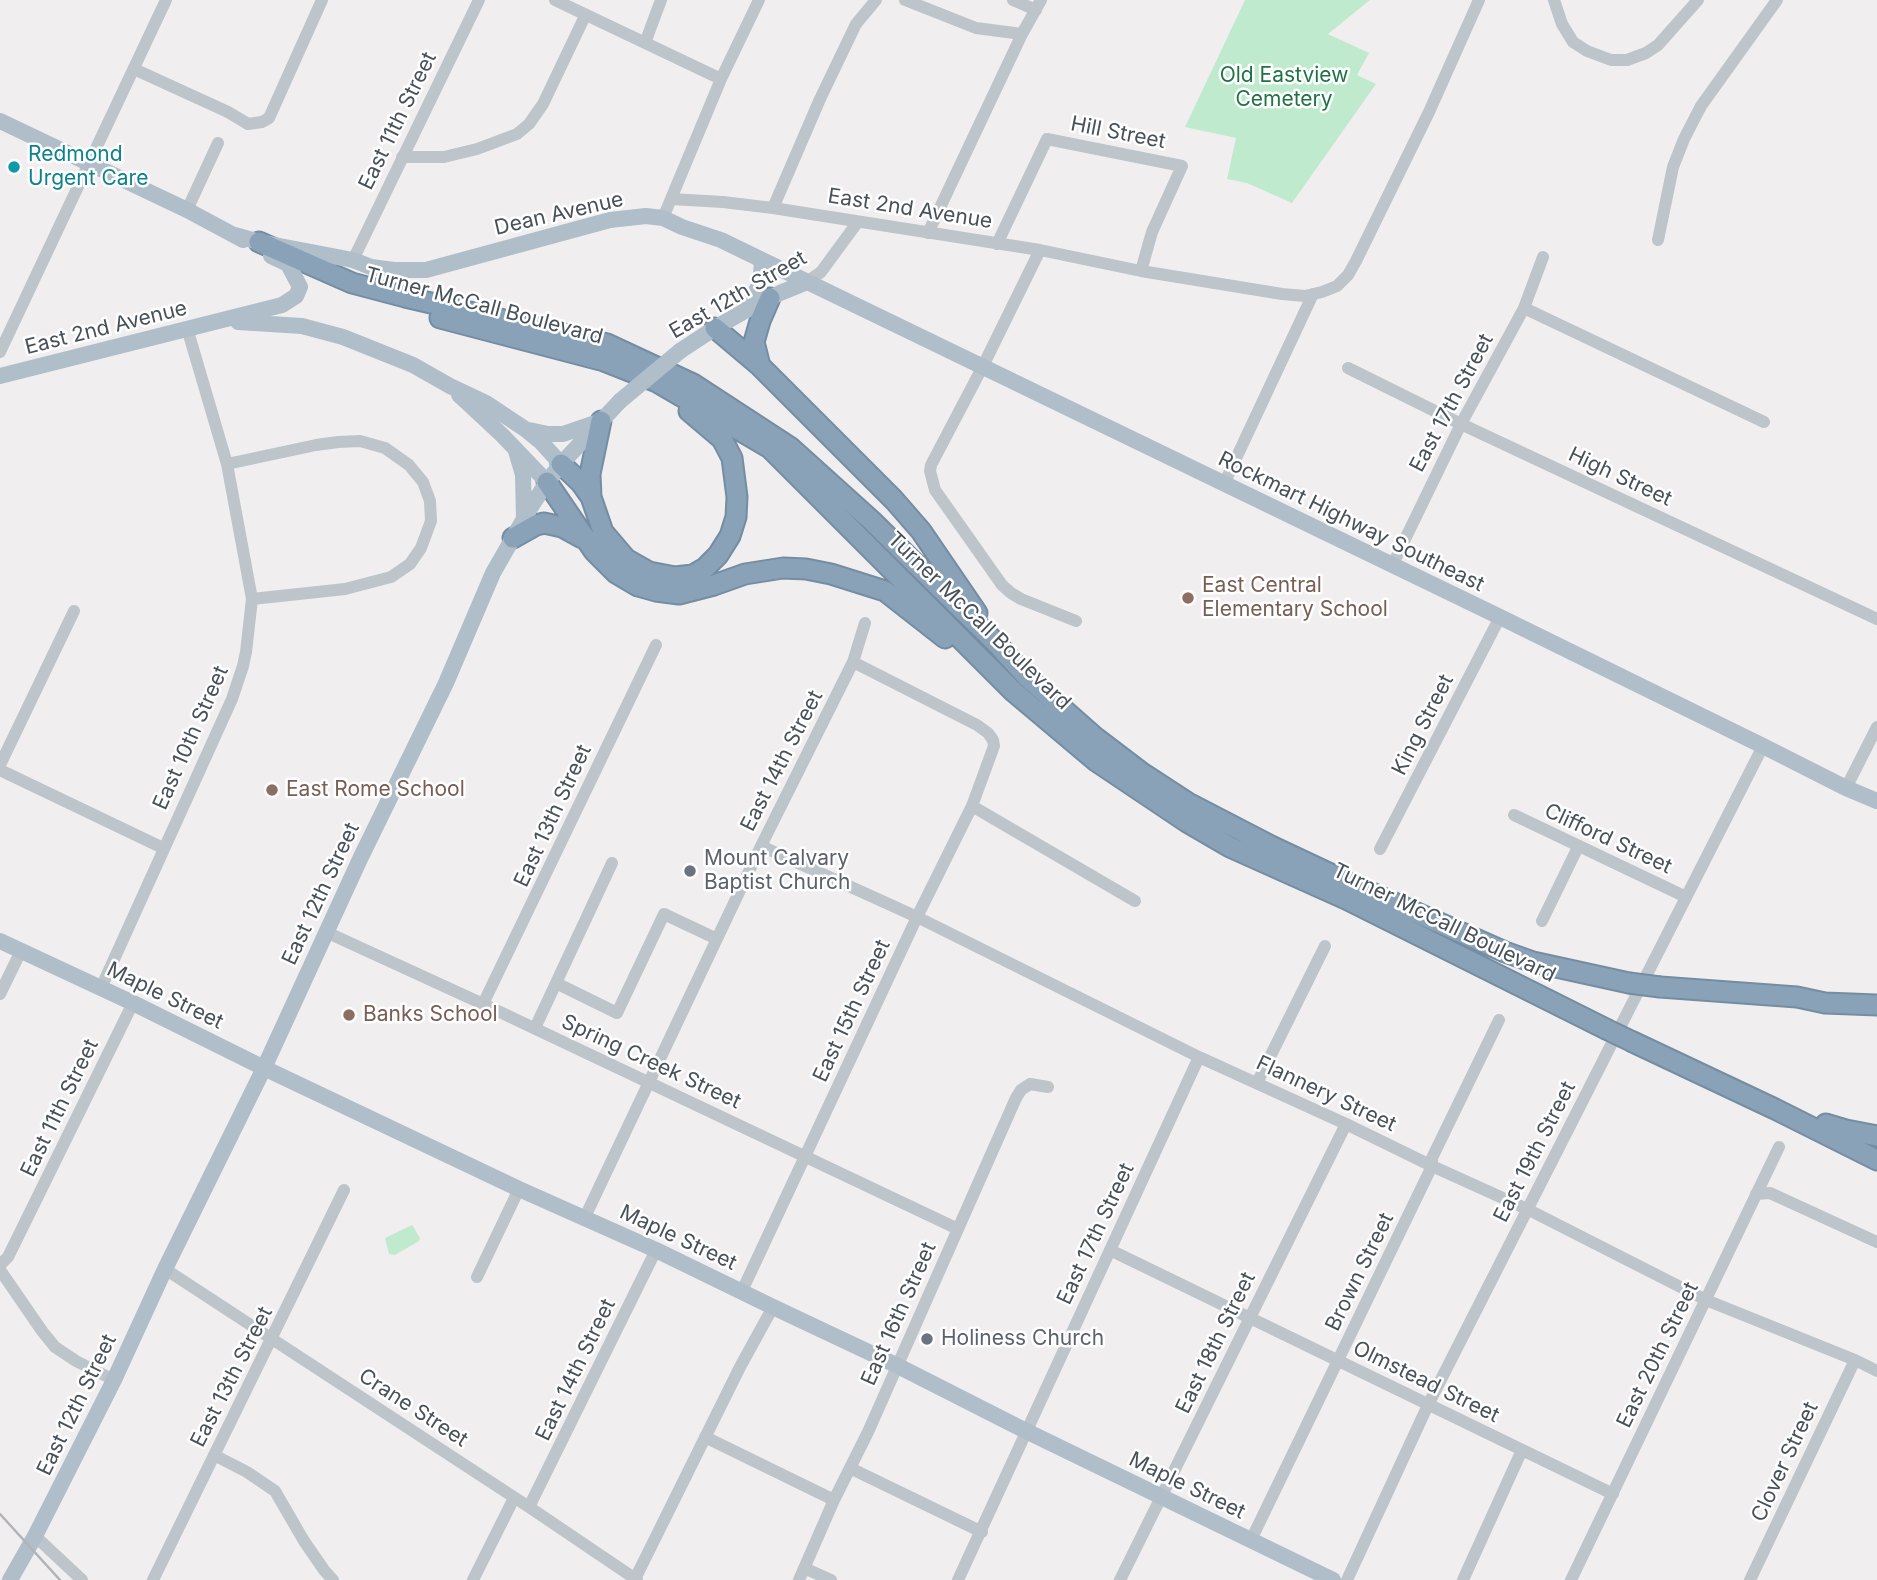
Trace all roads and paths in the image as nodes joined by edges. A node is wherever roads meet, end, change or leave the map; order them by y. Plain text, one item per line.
1 (166, 0) edge
2 (322, 0) edge
3 (479, 0) edge
4 (555, 0) edge
5 (661, 0) edge
6 (759, 0) edge
7 (876, 0) edge
8 (905, 0) edge
9 (1013, 0) edge
10 (1479, 0) edge
11 (1554, 0) edge
12 (1698, 0) edge
13 (1777, 0) edge
14 (1038, 5) edge
15 (585, 16) junction
16 (1022, 34) junction
17 (645, 43) junction
18 (134, 69) junction
19 (721, 79) junction
20 (0, 121) edge
21 (218, 143) dead end
22 (402, 157) junction
23 (91, 163) junction
24 (671, 199) junction
25 (773, 208) junction
26 (187, 209) junction
27 (663, 218) junction
28 (857, 223) junction
29 (929, 233) junction
30 (235, 235) junction
31 (1658, 240) dead end
32 (259, 242) junction
33 (997, 244) junction
34 (1040, 250) junction
35 (1543, 257) dead end
36 (758, 258) junction
37 (353, 260) junction
38 (288, 264) junction
39 (1141, 271) junction
40 (807, 282) junction
41 (1313, 294) junction
42 (770, 298) junction
43 (1524, 308) junction
44 (743, 312) junction
45 (222, 322) junction
46 (187, 328) junction
47 (715, 328) junction
48 (0, 352) edge
49 (760, 366) junction
50 (983, 366) junction
51 (1348, 368) dead end
52 (0, 376) edge
53 (657, 383) junction
54 (450, 386) junction
55 (601, 421) junction
56 (1764, 422) dead end
57 (1461, 424) junction
58 (525, 429) junction
59 (516, 449) junction
60 (228, 464) junction
61 (561, 464) junction
62 (547, 482) junction
63 (1224, 484) junction
64 (591, 496) junction
65 (524, 519) junction
66 (513, 538) junction
67 (586, 540) junction
68 (1392, 566) junction
69 (252, 598) junction
70 (74, 611) dead end
71 (1500, 617) junction
72 (1877, 619) edge
73 (1076, 621) dead end
74 (865, 623) dead end
75 (656, 645) dead end
76 (999, 646) junction
77 (853, 662) junction
78 (1014, 692) junction
79 (1877, 727) edge
80 (1763, 746) junction
81 (0, 765) edge
82 (0, 770) edge
83 (1846, 788) junction
84 (1877, 801) edge
85 (972, 806) junction
86 (1514, 816) dead end
87 (761, 846) junction
88 (1578, 846) junction
89 (163, 848) junction
90 (1380, 849) dead end
91 (612, 863) dead end
92 (1686, 897) junction
93 (1135, 901) dead end
94 (917, 917) junction
95 (1542, 921) dead end
96 (326, 932) junction
97 (717, 939) junction
98 (0, 941) edge
99 (1325, 946) dead end
100 (20, 951) junction
101 (556, 984) junction
102 (101, 988) junction
103 (0, 994) edge
104 (1797, 997) junction
105 (1877, 997) edge
106 (133, 1003) junction
107 (483, 1004) junction
108 (1877, 1005) edge
109 (1499, 1020) dead end
110 (535, 1028) junction
111 (1199, 1057) junction
112 (264, 1068) junction
113 (648, 1082) junction
114 (1257, 1083) junction
115 (1048, 1087) dead end
116 (1731, 1088) junction
117 (1346, 1124) junction
118 (1877, 1136) edge
119 (1779, 1147) dead end
120 (804, 1157) junction
121 (1877, 1160) edge
122 (1432, 1166) junction
123 (519, 1189) junction
124 (344, 1191) dead end
125 (1756, 1194) junction
126 (1527, 1209) junction
127 (585, 1217) junction
128 (958, 1229) junction
129 (1877, 1242) edge
130 (656, 1250) junction
131 (1110, 1250) junction
132 (0, 1268) edge
133 (165, 1269) junction
134 (477, 1277) dead end
135 (742, 1291) junction
136 (1706, 1300) junction
137 (773, 1307) junction
138 (1250, 1318) junction
139 (273, 1338) junction
140 (1855, 1360) junction
141 (1339, 1361) junction
142 (897, 1364) junction
143 (1877, 1371) edge
144 (114, 1380) junction
145 (1429, 1405) junction
146 (1026, 1432) junction
147 (705, 1437) junction
148 (1522, 1450) junction
149 (214, 1455) junction
150 (850, 1468) junction
151 (1612, 1494) junction
152 (1161, 1497) junction
153 (514, 1498) junction
154 (834, 1500) junction
155 (529, 1507) junction
156 (982, 1532) junction
157 (35, 1536) junction
158 (1251, 1540) junction
159 (802, 1574) edge
160 (636, 1579) edge
161 (10, 1580) edge
162 (82, 1580) edge
163 (153, 1580) edge
164 (333, 1580) edge
165 (472, 1580) edge
166 (831, 1580) edge
167 (958, 1580) edge
168 (1120, 1580) edge
169 (1333, 1580) edge
170 (1347, 1580) edge
171 (1463, 1580) edge
172 (1572, 1580) edge
173 (1750, 1580) edge

1 - 18 street
2 - 18 street
3 - 22 street, East 11th Street
4 - 15 street
5 - 17 street
6 - 19 street
7 - 25 street
8 - 16 street
9 - 14 street
10 - 41 street
11 - 12 street
13 - 31 street
14 - 16 street
15 - 17 street
15 - 22 street
16 - 29 street
17 - 19 street
18 - 23 street
19 - 24 street
20 - 23 main road, Turner McCall Boulevard
21 - 26 street
22 - 37 street, East 11th Street
23 - 26 main road, Turner McCall Boulevard
23 - 48 street
24 - 25 street, East 2nd Avenue
24 - 27 street
25 - 28 street, East 2nd Avenue
26 - 30 main road, Turner McCall Boulevard
27 - 36 main road, Dean Avenue
27 - 37 main road, Dean Avenue
28 - 29 street, East 2nd Avenue
28 - 40 street, East 12th Street
29 - 33 street, East 2nd Avenue
30 - 32 main road, Turner McCall Boulevard
30 - 38 main road, Turner McCall Boulevard
32 - 37 main road, Dean Avenue
32 - 76 highway, Turner McCall Boulevard
33 - 34 street, East 2nd Avenue
33 - 39 street, Hill Street
34 - 39 street, East 2nd Avenue
34 - 50 street
35 - 43 street, East 17th Street
36 - 40 main road, Dean Avenue
36 - 44 main road
38 - 45 main road
38 - 53 highway, Turner McCall Boulevard
39 - 41 street, East 2nd Avenue
40 - 42 main road, East 12th Street
40 - 50 main road, Rockmart Highway Southeast
41 - 63 street
42 - 44 main road, East 12th Street
42 - 49 highway
43 - 56 street
43 - 57 street, East 17th Street
44 - 47 main road, East 12th Street
45 - 46 main road, East 2nd Avenue
45 - 54 main road
46 - 52 main road, East 2nd Avenue
46 - 60 street, East 10th Street
47 - 49 highway
47 - 55 main road, East 12th Street, bridge
49 - 76 highway
50 - 63 main road, Rockmart Highway Southeast
50 - 73 street
51 - 57 street, High Street
53 - 64 highway
53 - 78 highway, Turner McCall Boulevard
54 - 58 main road
54 - 59 main road
55 - 58 main road
55 - 61 main road, East 12th Street
55 - 64 highway
57 - 68 street, East 17th Street
57 - 72 street, High Street
58 - 61 main road
59 - 62 main road
59 - 65 main road
60 - 69 street, East 10th Street
60 - 69 street
61 - 62 main road, East 12th Street
61 - 64 highway
62 - 65 main road, East 12th Street
62 - 67 highway
63 - 68 main road, Rockmart Highway Southeast
65 - 66 main road, East 12th Street
66 - 67 highway
66 - 96 main road, East 12th Street
67 - 78 highway
68 - 71 main road, Rockmart Highway Southeast
69 - 89 street, East 10th Street
70 - 81 street
71 - 80 main road, Rockmart Highway Southeast
71 - 90 street, King Street
74 - 77 street, East 14th Street
75 - 107 street, East 13th Street
76 - 104 highway, Turner McCall Boulevard, bridge
77 - 85 street, East 15th Street
77 - 87 street, East 14th Street
78 - 116 highway, Turner McCall Boulevard, bridge
79 - 83 street
80 - 83 main road, Rockmart Highway Southeast
80 - 92 street, East 19th Street
82 - 89 street
83 - 84 main road, Rockmart Highway Southeast
85 - 93 street
85 - 94 street, East 15th Street
86 - 88 street, Clifford Street
87 - 94 street, Flannery Street
87 - 97 street, East 14th Street
88 - 92 street, Clifford Street
88 - 95 street
89 - 102 street, East 10th Street
91 - 101 street
92 - 126 street, East 19th Street
94 - 111 street, Flannery Street
94 - 120 street, East 15th Street
96 - 107 street, Spring Creek Street
96 - 112 main road, East 12th Street
97 - 101 street
97 - 113 street, East 14th Street
98 - 100 main road, Maple Street
99 - 114 street
100 - 102 main road, Maple Street
100 - 103 street
101 - 110 street
102 - 106 main road, Maple Street
104 - 105 highway
104 - 108 highway, Turner McCall Boulevard
106 - 112 main road, Maple Street
106 - 132 street, East 11th Street
107 - 110 street, Spring Creek Street
109 - 122 street, Brown Street
110 - 113 street, Spring Creek Street
111 - 114 street, Flannery Street
111 - 131 street, East 17th Street
112 - 123 main road, Maple Street
112 - 133 main road, East 12th Street
113 - 120 street, Spring Creek Street
113 - 127 street, East 14th Street
114 - 117 street, Flannery Street
115 - 128 street, East 16th Street
116 - 118 highway
116 - 121 highway, Turner McCall Boulevard
117 - 122 street, Flannery Street
117 - 138 street, East 18th Street
119 - 125 street, East 20th Street
120 - 128 street, Spring Creek Street
120 - 135 street, East 15th Street
122 - 126 street, Flannery Street
122 - 141 street, Brown Street
123 - 127 main road, Maple Street
123 - 134 street
124 - 139 street, East 13th Street
125 - 129 street
125 - 136 street, East 20th Street
126 - 136 street, Flannery Street
126 - 145 street, East 19th Street
127 - 130 main road, Maple Street
128 - 142 street, East 16th Street
130 - 135 main road, Maple Street
130 - 155 street, East 14th Street
131 - 138 street, Olmstead Street
131 - 146 street, East 17th Street
132 - 144 street
133 - 139 street, Crane Street
133 - 144 main road, East 12th Street
135 - 137 main road, Maple Street
136 - 140 street, Flannery Street
136 - 151 street, East 20th Street
137 - 142 main road, Maple Street
137 - 147 street
138 - 141 street, Olmstead Street
138 - 152 street, East 18th Street
139 - 149 street, East 13th Street
139 - 153 street, Crane Street
140 - 143 street, Flannery Street
140 - 173 street, Clover Street
141 - 145 street, Olmstead Street
141 - 158 street, Brown Street
142 - 146 main road, Maple Street
142 - 150 street, East 16th Street
144 - 157 main road, East 12th Street
145 - 148 street, Olmstead Street
145 - 170 street, East 19th Street
146 - 152 main road, Maple Street
146 - 156 street, East 17th Street
147 - 154 street
147 - 160 street
148 - 151 street, Olmstead Street
148 - 171 street
149 - 163 street, East 13th Street
149 - 164 street
150 - 154 street, East 16th Street
150 - 156 street
151 - 172 street, East 20th Street
152 - 158 main road, Maple Street
152 - 168 street, East 18th Street
153 - 155 street, Crane Street
153 - 165 street
154 - 159 street, East 16th Street
155 - 160 street, Crane Street
156 - 167 street, East 17th Street
157 - 161 main road, East 12th Street
157 - 162 street
158 - 169 main road, Maple Street
159 - 166 street

